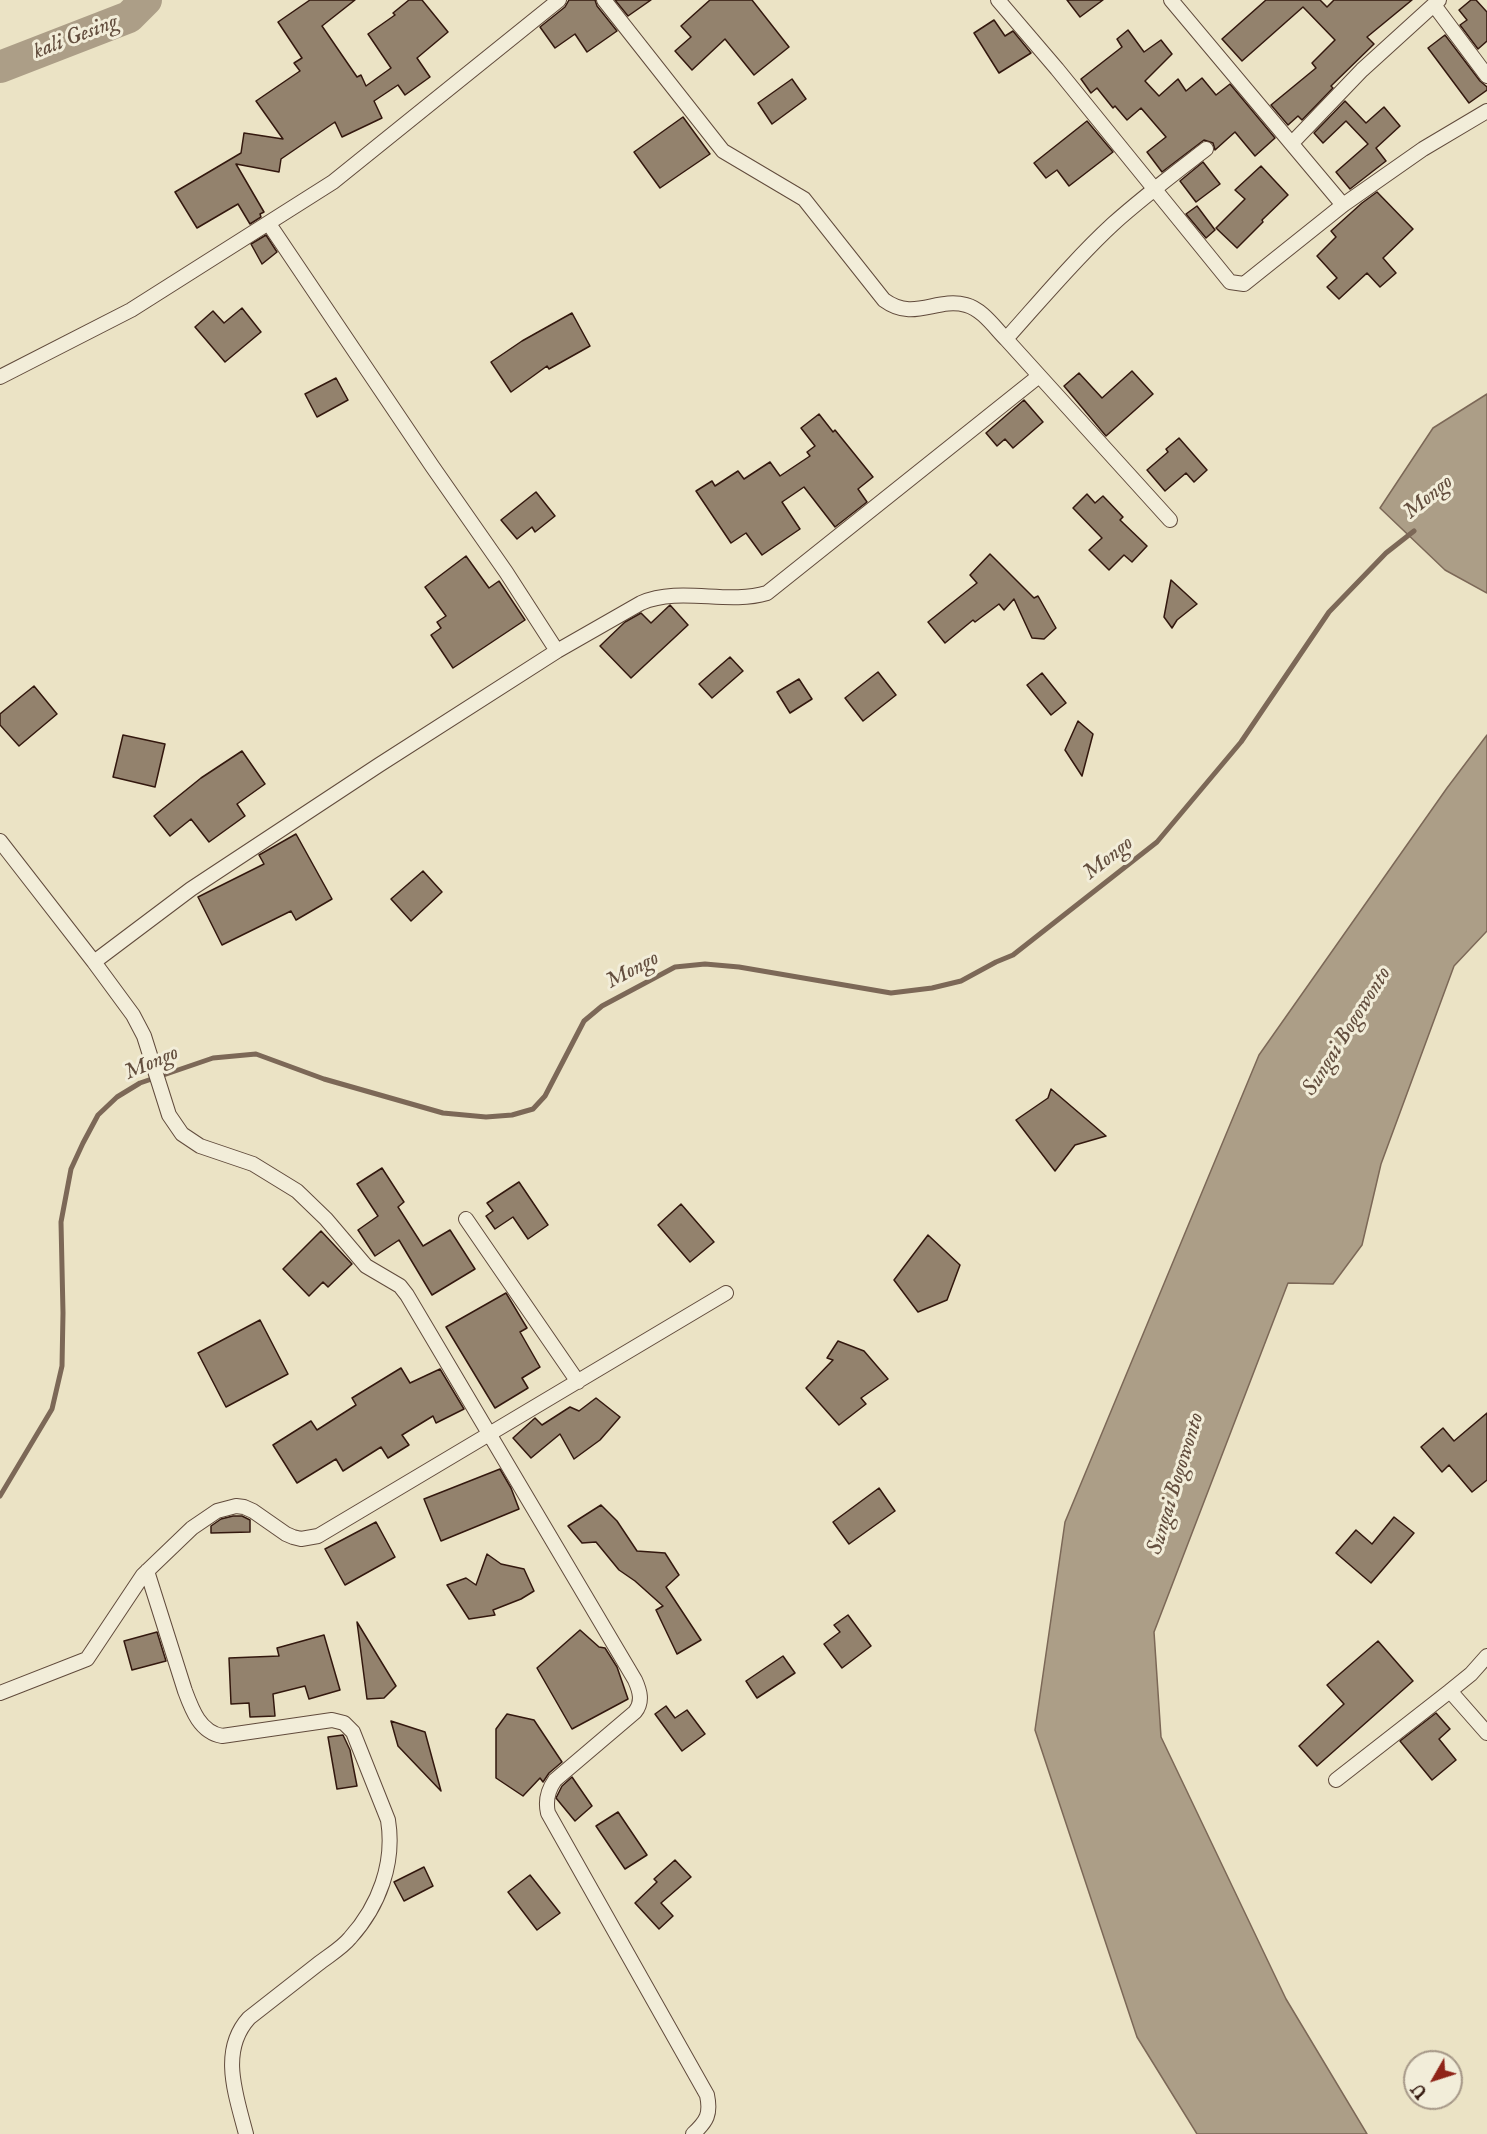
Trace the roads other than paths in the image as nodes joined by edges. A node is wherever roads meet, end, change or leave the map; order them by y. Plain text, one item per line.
1 (560, 0) edge
2 (604, 0) edge
3 (998, 0) edge
4 (1171, 0) edge
5 (1437, 3) edge
6 (1487, 76) edge
7 (1487, 111) edge
8 (1292, 143) junction
9 (1206, 149) dead end
10 (1154, 189) junction
11 (1343, 205) junction
12 (269, 224) junction
13 (1006, 339) junction
14 (1039, 375) junction
15 (0, 377) edge
16 (1170, 520) dead end
17 (557, 651) junction
18 (0, 841) edge
19 (94, 962) junction
20 (466, 1219) dead end
21 (726, 1293) dead end
22 (578, 1382) junction
23 (490, 1435) junction
24 (147, 1571) junction
25 (1487, 1656) edge
26 (1450, 1691) junction
27 (0, 1693) edge
28 (1487, 1733) edge
29 (1336, 1780) dead end
30 (246, 2134) edge
31 (693, 2134) edge

1 - 12 street
2 - 13 street
3 - 10 street
4 - 8 street
5 - 6 street
5 - 8 street
7 - 11 street
8 - 11 street
9 - 10 street
10 - 11 street
10 - 13 street
12 - 15 street
12 - 17 street
13 - 14 street
14 - 16 street
14 - 17 street
17 - 19 street
18 - 19 street
19 - 23 street
20 - 22 street
21 - 22 street
22 - 23 street
23 - 24 street
23 - 31 street
24 - 27 street
24 - 30 street
25 - 26 street
26 - 28 street
26 - 29 street

